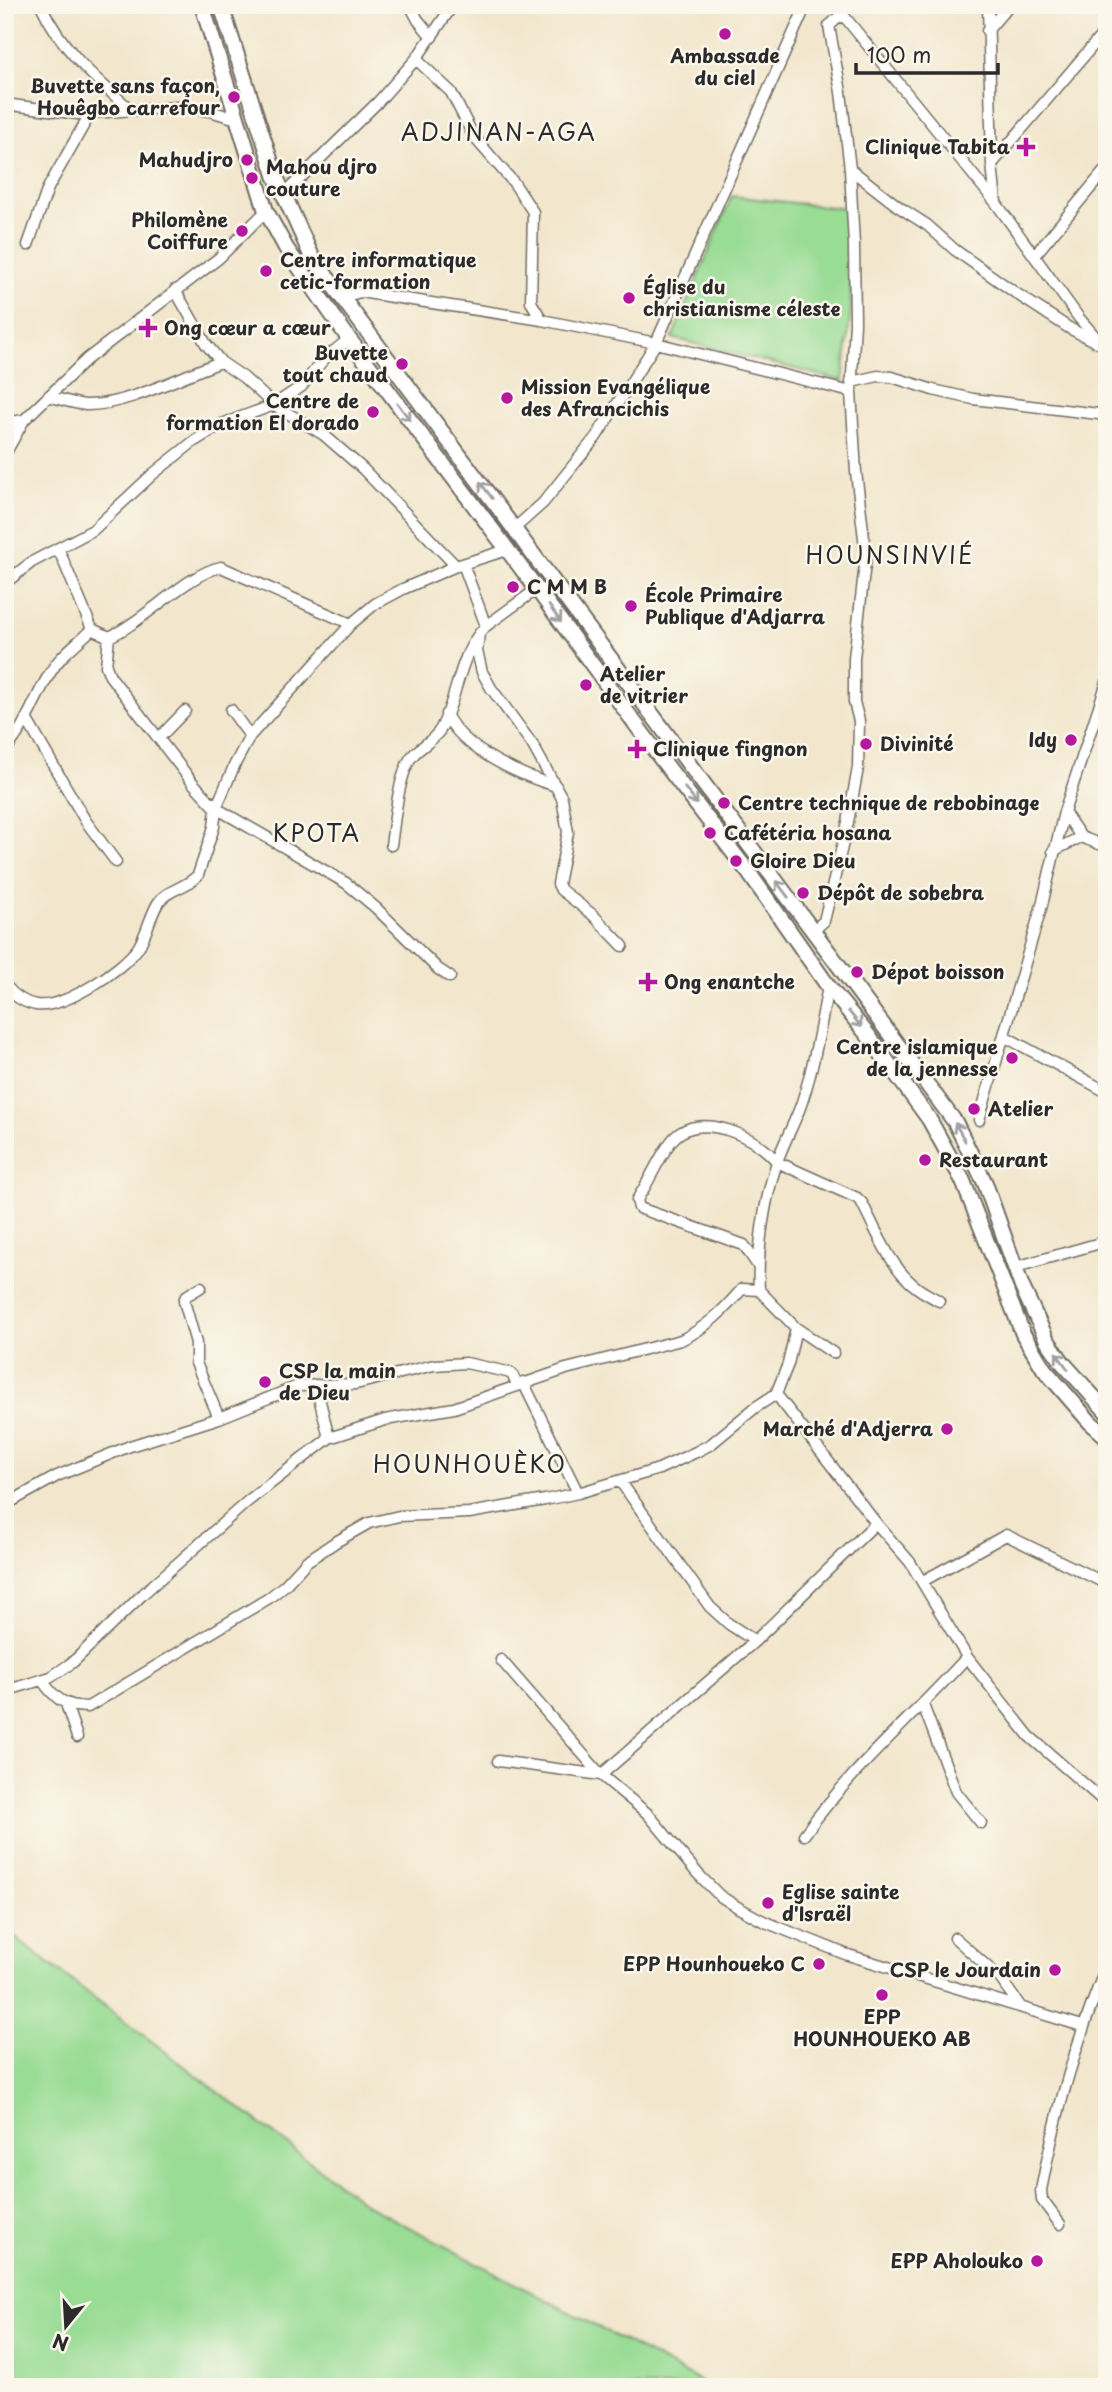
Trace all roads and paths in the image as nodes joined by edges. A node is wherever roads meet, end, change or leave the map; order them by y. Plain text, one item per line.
1 (41, 5) edge
2 (202, 5) edge
3 (221, 5) edge
4 (410, 5) edge
5 (453, 5) edge
6 (806, 5) edge
7 (988, 5) edge
8 (1009, 5) edge
9 (839, 9) edge
10 (1107, 29) edge
11 (987, 31) junction
12 (432, 37) junction
13 (416, 59) junction
14 (5, 104) edge
15 (130, 109) junction
16 (90, 114) junction
17 (238, 116) junction
18 (992, 164) junction
19 (1107, 168) edge
20 (850, 169) junction
21 (283, 195) junction
22 (996, 204) junction
23 (266, 211) junction
24 (28, 245) dead end
25 (1034, 256) junction
26 (176, 290) junction
27 (342, 297) junction
28 (542, 320) junction
29 (349, 340) junction
30 (656, 343) junction
31 (1105, 347) edge
32 (221, 362) junction
33 (851, 387) junction
34 (48, 396) junction
35 (274, 405) junction
36 (1107, 415) edge
37 (24, 420) junction
38 (5, 423) edge
39 (5, 454) edge
40 (515, 528) junction
41 (58, 548) junction
42 (507, 550) junction
43 (459, 565) junction
44 (5, 583) edge
45 (537, 589) junction
46 (351, 624) junction
47 (92, 629) junction
48 (482, 630) junction
49 (109, 637) junction
50 (1107, 682) edge
51 (231, 710) dead end
52 (185, 711) dead end
53 (446, 714) junction
54 (27, 720) junction
55 (250, 736) junction
56 (159, 738) junction
57 (5, 750) edge
58 (556, 786) junction
59 (216, 808) junction
60 (1064, 812) junction
61 (1080, 837) junction
62 (391, 845) dead end
63 (1107, 846) edge
64 (1053, 851) junction
65 (116, 862) dead end
66 (813, 931) junction
67 (623, 947) dead end
68 (450, 977) dead end
69 (5, 985) edge
70 (828, 986) junction
71 (1004, 1036) junction
72 (1107, 1092) edge
73 (979, 1120) dead end
74 (777, 1162) junction
75 (1107, 1241) edge
76 (758, 1266) junction
77 (1017, 1267) junction
78 (201, 1287) dead end
79 (759, 1290) junction
80 (939, 1301) dead end
81 (796, 1328) junction
82 (833, 1353) dead end
83 (520, 1383) junction
84 (316, 1385) junction
85 (776, 1394) junction
86 (1107, 1412) edge
87 (219, 1418) junction
88 (1107, 1437) edge
89 (329, 1438) junction
90 (620, 1481) junction
91 (578, 1493) junction
92 (5, 1504) edge
93 (876, 1523) junction
94 (923, 1581) junction
95 (1107, 1584) edge
96 (755, 1641) junction
97 (967, 1657) junction
98 (501, 1660) dead end
99 (42, 1680) junction
100 (5, 1691) edge
101 (66, 1704) junction
102 (923, 1705) junction
103 (77, 1737) dead end
104 (498, 1761) dead end
105 (601, 1774) junction
106 (1107, 1804) edge
107 (981, 1823) dead end
108 (804, 1835) dead end
109 (955, 1938) dead end
110 (1107, 1965) edge
111 (1098, 1987) junction
112 (1107, 1999) edge
113 (1020, 2007) junction
114 (1082, 2026) junction
115 (1060, 2224) dead end

1 - 15 street
2 - 17 main road
3 - 21 main road
4 - 12 street
5 - 12 street
6 - 30 street
7 - 11 street
8 - 11 street
9 - 20 street
9 - 22 street
10 - 18 street
11 - 18 street
12 - 13 street
13 - 21 street
13 - 28 street
14 - 16 street
15 - 16 street
15 - 17 street
16 - 24 street
17 - 23 main road
18 - 22 street
19 - 25 street
20 - 31 street
20 - 33 street
21 - 27 main road
22 - 25 street
23 - 26 street
23 - 29 main road
25 - 31 street
26 - 32 street
26 - 34 street
27 - 28 street
40 -> 27 main road
28 - 30 street
29 - 35 street
29 -> 42 main road
30 - 33 street
30 - 40 street
32 - 34 street
32 - 35 street
33 - 36 street
33 - 66 street
34 - 37 street
35 - 41 street
35 - 43 street
37 - 38 street
37 - 39 street
66 -> 40 main road
41 - 44 street
41 - 47 street
42 - 43 street
42 - 45 main road
43 - 46 street
43 - 48 street
45 - 48 street
45 -> 70 main road
46 - 49 street
46 - 55 street
47 - 49 street
47 - 54 street
48 - 53 street
48 - 58 street
49 - 56 street
50 - 60 street
51 - 55 street
52 - 56 street
53 - 58 street
53 - 62 street
54 - 57 street
54 - 65 street
55 - 59 street
56 - 59 street
58 - 67 street
59 - 68 street
59 - 69 street
60 - 61 street
60 - 64 street
61 - 63 street
61 - 64 street
64 - 71 street
77 -> 66 main road
70 - 74 street
70 -> 88 main road
71 - 72 street
71 - 73 street
74 - 76 street
74 - 76 street
74 - 80 street
75 - 77 street
76 - 79 street
86 -> 77 main road
78 - 87 street
79 - 81 street
79 - 83 street
81 - 82 street
81 - 85 street
83 - 84 street
83 - 89 street
83 - 91 street
84 - 87 street
84 - 89 street
85 - 90 street
85 - 93 street
87 - 92 street
89 - 99 street
90 - 91 street
90 - 96 street
91 - 101 street
93 - 94 street
93 - 96 street
94 - 95 street
94 - 97 street
96 - 105 street
97 - 102 street
97 - 106 street
98 - 105 street
99 - 100 street
99 - 101 street
101 - 103 street
102 - 107 street
102 - 108 street
104 - 105 street
105 - 113 street
109 - 113 street
110 - 111 street
111 - 112 street
111 - 114 street
113 - 114 street
114 - 115 street

